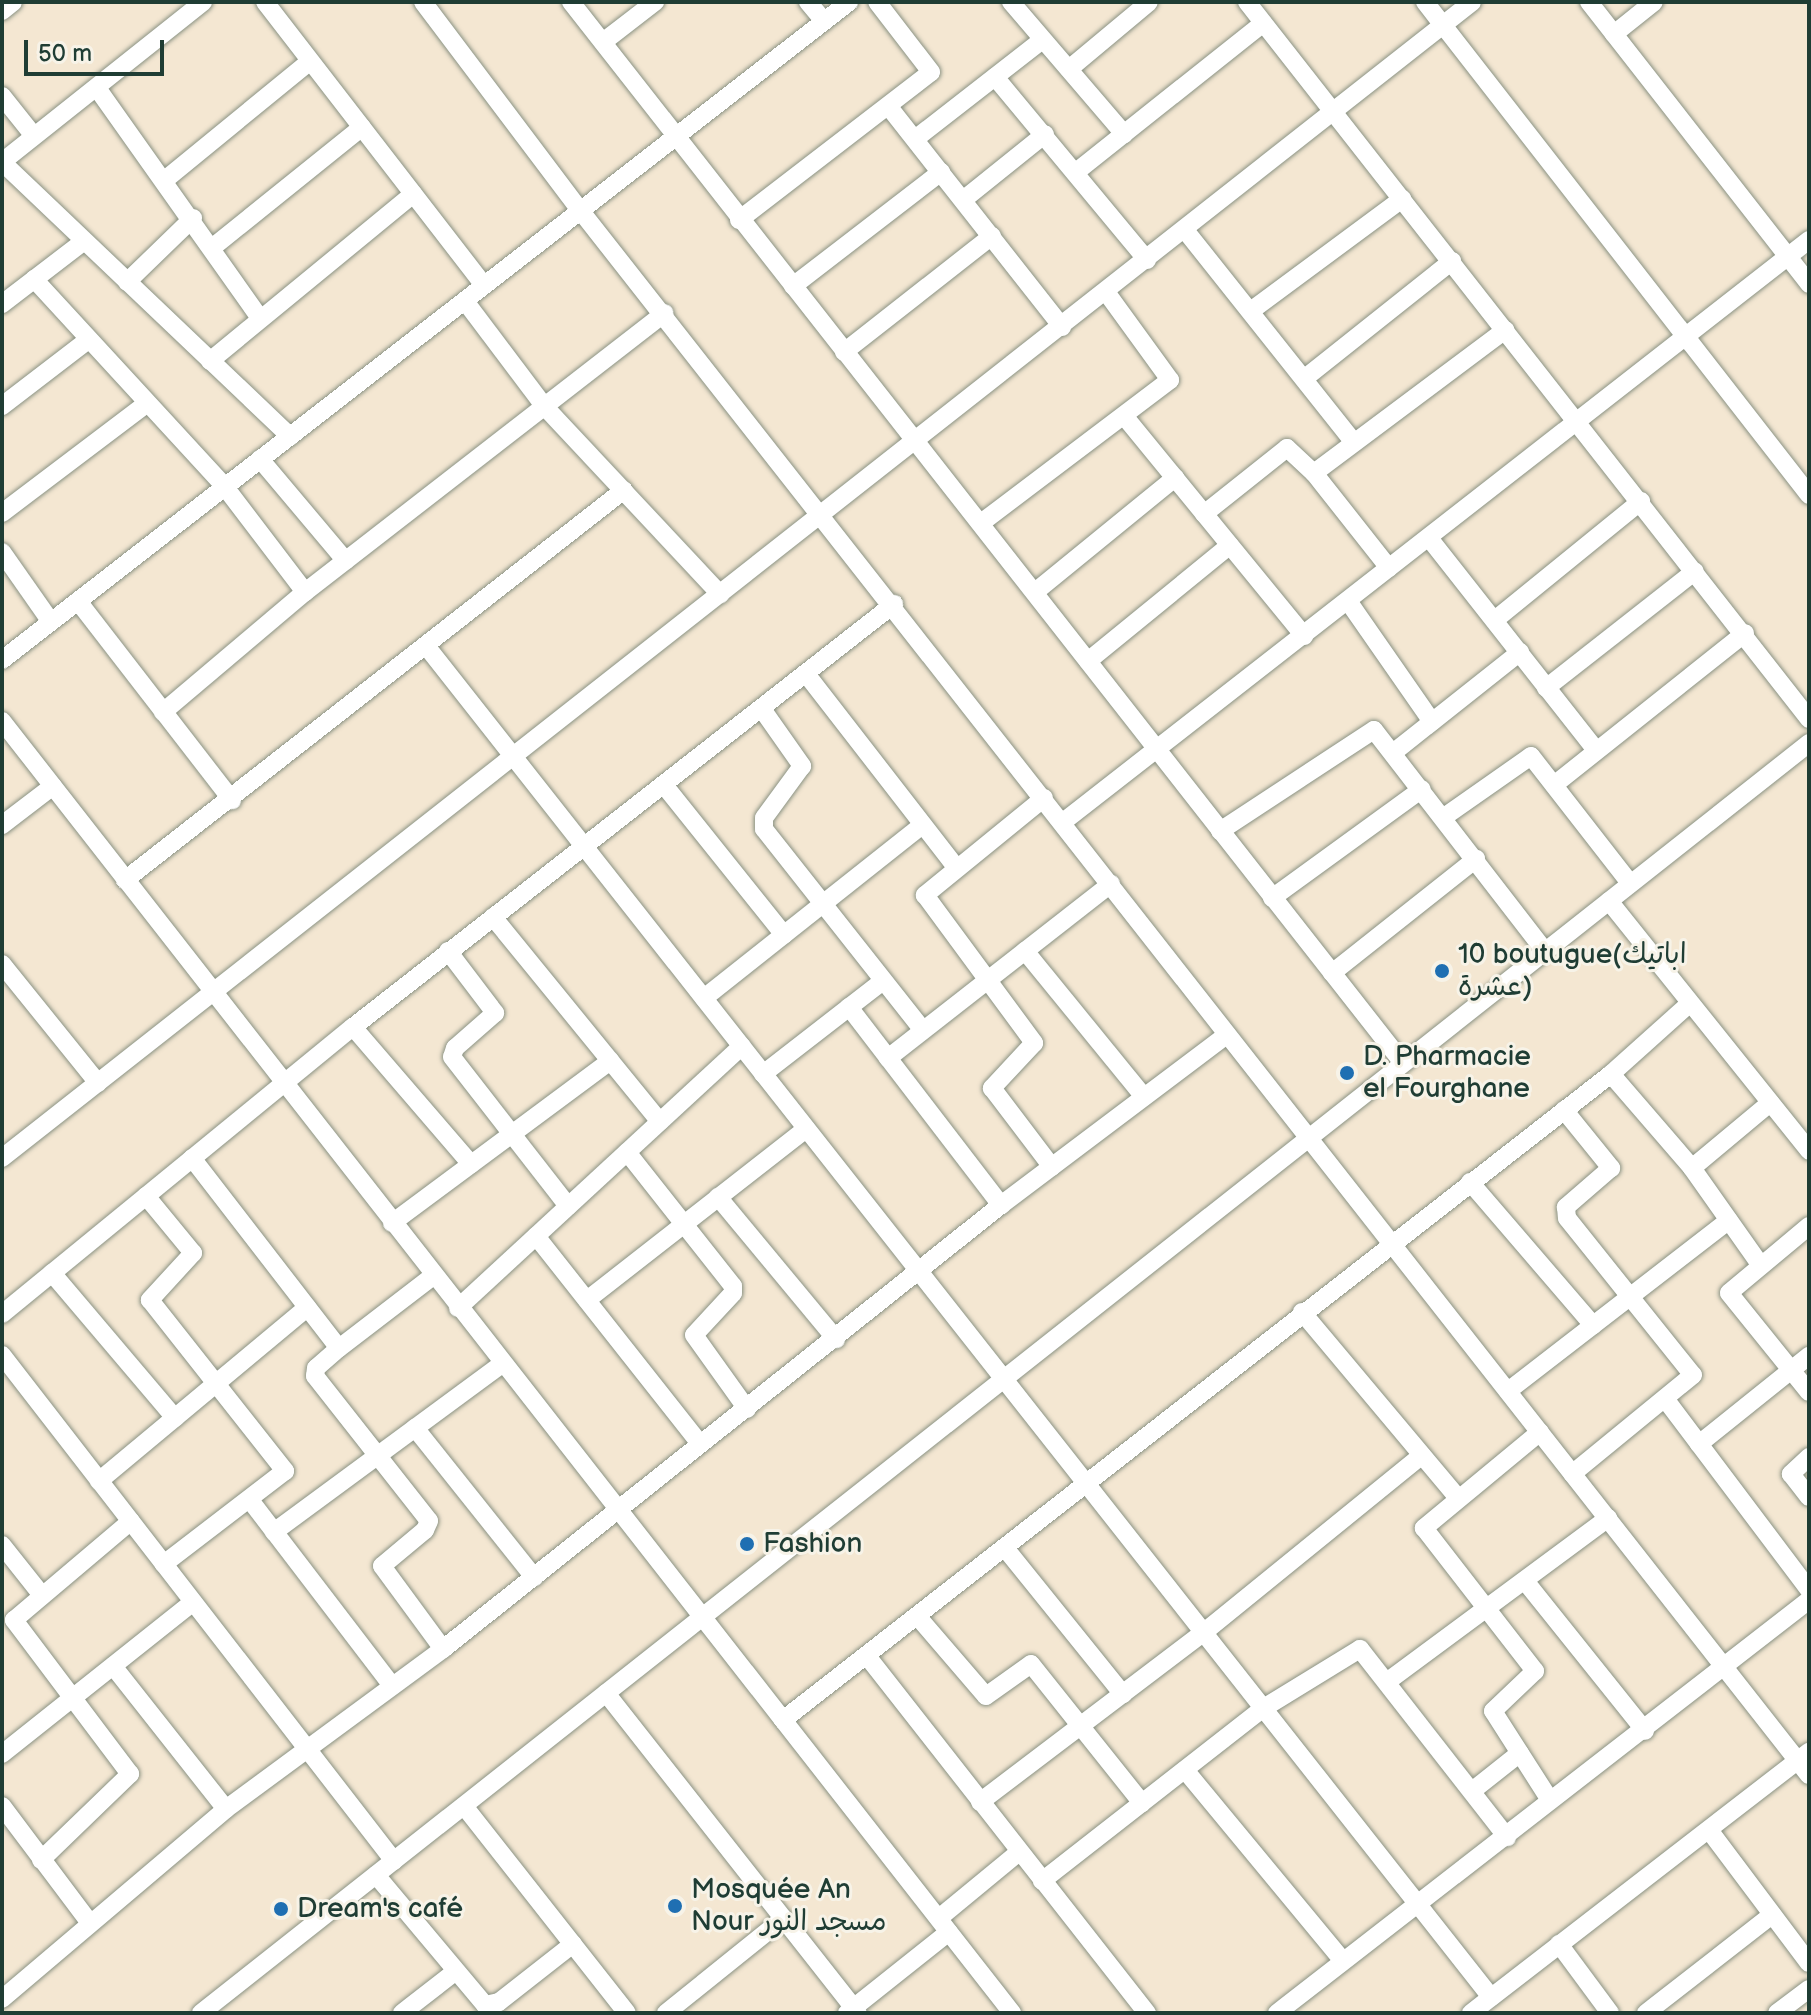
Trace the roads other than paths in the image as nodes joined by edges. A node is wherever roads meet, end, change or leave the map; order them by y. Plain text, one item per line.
1 (13, 2) edge
2 (203, 2) edge
3 (265, 2) edge
4 (423, 2) edge
5 (571, 2) edge
6 (655, 2) edge
7 (808, 2) edge
8 (849, 2) edge
9 (877, 2) edge
10 (1149, 2) edge
11 (1247, 2) edge
12 (1425, 2) edge
13 (1472, 2) edge
14 (1589, 2) edge
15 (1654, 2) edge
16 (1014, 3) edge
17 (2, 11) edge
18 (824, 21) junction
19 (1263, 23) junction
20 (1443, 24) junction
21 (1614, 34) junction
22 (1042, 40) junction
23 (603, 42) junction
24 (310, 61) junction
25 (1069, 69) junction
26 (995, 77) junction
27 (97, 88) junction
28 (2, 96) edge
29 (889, 107) junction
30 (1335, 113) junction
31 (362, 127) junction
32 (1045, 134) junction
33 (1124, 134) junction
34 (672, 135) junction
35 (34, 136) junction
36 (915, 139) junction
37 (2, 162) edge
38 (941, 172) junction
39 (1076, 172) junction
40 (166, 179) junction
41 (413, 194) junction
42 (1402, 199) junction
43 (963, 200) junction
44 (580, 210) junction
45 (193, 218) junction
46 (739, 220) junction
47 (1185, 230) junction
48 (992, 236) junction
49 (1809, 240) edge
50 (84, 241) junction
51 (213, 247) junction
52 (1788, 257) junction
53 (1147, 260) junction
54 (1452, 261) junction
55 (34, 279) junction
56 (127, 282) junction
57 (1809, 284) edge
58 (484, 285) junction
59 (793, 286) junction
60 (1106, 292) junction
61 (465, 301) junction
62 (2, 304) edge
63 (1252, 310) junction
64 (665, 313) junction
65 (259, 317) junction
66 (1062, 327) junction
67 (1505, 330) junction
68 (1685, 337) junction
69 (88, 340) junction
70 (844, 352) junction
71 (210, 361) junction
72 (1305, 378) junction
73 (145, 405) junction
74 (2, 406) edge
75 (544, 406) junction
76 (1125, 417) junction
77 (1578, 422) junction
78 (290, 436) junction
79 (913, 439) junction
80 (1353, 441) junction
81 (260, 459) junction
82 (1314, 473) junction
83 (1175, 478) junction
84 (225, 487) junction
85 (624, 490) junction
86 (1809, 495) edge
87 (1641, 501) junction
88 (2, 513) edge
89 (821, 514) junction
90 (1204, 514) junction
91 (981, 523) junction
92 (1429, 538) junction
93 (1230, 545) junction
94 (2, 552) edge
95 (346, 561) junction
96 (1389, 568) junction
97 (1695, 571) junction
98 (305, 592) junction
99 (1035, 592) junction
100 (720, 594) junction
101 (78, 601) junction
102 (1348, 601) junction
103 (894, 604) junction
104 (1496, 619) junction
105 (51, 622) junction
106 (1745, 633) junction
107 (1304, 636) junction
108 (427, 647) junction
109 (1520, 652) junction
110 (2, 660) edge
111 (1088, 661) junction
112 (807, 675) junction
113 (1546, 688) junction
114 (762, 709) junction
115 (163, 712) junction
116 (1809, 719) edge
117 (2, 721) edge
118 (1432, 722) junction
119 (1809, 743) edge
120 (1156, 748) junction
121 (1596, 750) junction
122 (1394, 752) junction
123 (513, 757) junction
124 (664, 785) junction
125 (1554, 785) junction
126 (53, 786) junction
127 (1422, 789) junction
128 (1044, 798) junction
129 (232, 800) junction
130 (1444, 817) junction
131 (1063, 822) junction
132 (2, 825) edge
133 (922, 825) junction
134 (1220, 831) junction
135 (585, 847) junction
136 (1476, 859) junction
137 (955, 866) junction
138 (125, 880) junction
139 (1630, 883) junction
140 (1111, 884) junction
141 (1272, 898) junction
142 (1609, 901) junction
143 (822, 904) junction
144 (493, 917) junction
145 (784, 935) junction
146 (448, 951) junction
147 (1025, 951) junction
148 (1545, 951) junction
149 (2, 964) edge
150 (1332, 973) junction
151 (989, 979) junction
152 (883, 981) junction
153 (213, 992) junction
154 (704, 998) junction
155 (1689, 1004) junction
156 (849, 1007) junction
157 (353, 1027) junction
158 (923, 1030) junction
159 (1227, 1035) junction
160 (742, 1046) junction
161 (888, 1058) junction
162 (610, 1061) junction
163 (1403, 1063) junction
164 (763, 1074) junction
165 (1611, 1074) junction
166 (98, 1083) junction
167 (283, 1083) junction
168 (1144, 1097) junction
169 (1770, 1103) junction
170 (1564, 1110) junction
171 (660, 1122) junction
172 (806, 1129) junction
173 (512, 1134) junction
174 (1310, 1138) junction
175 (1809, 1151) edge
176 (627, 1152) junction
177 (2, 1158) edge
178 (192, 1158) junction
179 (471, 1164) junction
180 (1052, 1167) junction
181 (1692, 1168) junction
182 (1470, 1182) junction
183 (146, 1196) junction
184 (718, 1197) junction
185 (1001, 1205) junction
186 (568, 1206) junction
187 (1729, 1220) junction
188 (392, 1223) junction
189 (685, 1223) junction
190 (1809, 1226) edge
191 (536, 1236) junction
192 (1394, 1244) junction
193 (1759, 1263) junction
194 (52, 1273) junction
195 (917, 1273) junction
196 (433, 1276) junction
197 (1630, 1296) junction
198 (587, 1300) junction
199 (307, 1308) junction
200 (458, 1308) junction
201 (1302, 1312) junction
202 (2, 1314) edge
203 (1593, 1325) junction
204 (836, 1339) junction
205 (339, 1348) junction
206 (2, 1355) edge
207 (1809, 1356) edge
208 (502, 1364) junction
209 (1791, 1370) junction
210 (1003, 1380) junction
211 (217, 1383) junction
212 (1508, 1391) junction
213 (1809, 1392) edge
214 (1666, 1400) junction
215 (747, 1409) junction
216 (175, 1418) junction
217 (415, 1428) junction
218 (1540, 1432) junction
219 (700, 1444) junction
220 (1699, 1444) junction
221 (380, 1454) junction
222 (1422, 1455) junction
223 (1809, 1457) edge
224 (1572, 1474) junction
225 (99, 1481) junction
226 (1085, 1484) junction
227 (1457, 1497) junction
228 (1809, 1497) edge
229 (250, 1500) junction
230 (616, 1512) junction
231 (1608, 1518) junction
232 (131, 1521) junction
233 (274, 1532) junction
234 (1005, 1548) junction
235 (5, 1554) edge
236 (164, 1564) junction
237 (534, 1577) junction
238 (1525, 1581) junction
239 (1809, 1590) edge
240 (41, 1594) junction
241 (1809, 1600) edge
242 (193, 1602) junction
243 (1487, 1611) junction
244 (918, 1617) junction
245 (701, 1618) junction
246 (1203, 1633) junction
247 (443, 1649) junction
248 (867, 1656) junction
249 (113, 1666) junction
250 (1724, 1668) junction
251 (1388, 1681) junction
252 (392, 1686) junction
253 (606, 1693) junction
254 (1123, 1694) junction
255 (73, 1698) junction
256 (1262, 1709) junction
257 (783, 1720) junction
258 (1081, 1725) junction
259 (1645, 1731) junction
260 (309, 1748) junction
261 (1520, 1753) junction
262 (2, 1754) edge
263 (1805, 1762) edge
264 (1185, 1770) junction
265 (1472, 1791) junction
266 (1550, 1800) junction
267 (980, 1802) junction
268 (1142, 1803) junction
269 (2, 1806) edge
270 (464, 1806) junction
271 (226, 1809) junction
272 (1709, 1830) junction
273 (1507, 1837) junction
274 (1019, 1852) junction
275 (41, 1860) junction
276 (394, 1861) junction
277 (376, 1875) junction
278 (1042, 1881) junction
279 (1417, 1903) junction
280 (1772, 1915) junction
281 (784, 1918) junction
282 (89, 1922) junction
283 (944, 1925) junction
284 (573, 1944) junction
285 (1559, 1944) junction
286 (1342, 1960) junction
287 (1809, 1963) edge
288 (456, 1971) junction
289 (1809, 1989) edge
290 (1491, 1997) junction
291 (2, 1999) edge
292 (410, 2011) edge
293 (853, 2011) edge
294 (201, 2013) edge
295 (627, 2013) edge
296 (666, 2013) edge
297 (1012, 2013) edge
298 (1147, 2013) edge
299 (1277, 2013) edge
300 (1473, 2013) edge
301 (1610, 2013) edge
302 (1646, 2013) edge
303 (1777, 2013) edge

1 - 17 street
2 - 27 street
3 - 24 street
4 - 44 street
5 - 23 street
6 - 23 street
7 - 18 street
8 - 18 street
9 - 29 street
10 - 25 street
11 - 19 street
12 - 20 street
13 - 20 street
14 - 21 street
15 - 21 street
16 - 22 street
18 - 34 street
19 - 30 street
19 - 33 street
20 - 30 street
20 - 68 street
21 - 52 street
22 - 25 street
22 - 26 street
23 - 34 street
24 - 31 street
24 - 40 street
25 - 33 street
26 - 32 street
26 - 36 street
27 - 35 street
27 - 40 street
28 - 35 street
29 - 36 street
29 - 46 street
30 - 42 street
30 - 47 street
31 - 41 street
31 - 51 street
32 - 39 street
32 - 43 street
33 - 39 street
34 - 44 street
34 - 46 street
35 - 37 street
36 - 38 street
37 - 50 street
38 - 43 street
38 - 59 street
39 - 53 street
40 - 45 street
41 - 58 street
41 - 65 street
42 - 54 street
42 - 63 street
43 - 48 street
44 - 58 street
44 - 64 street
45 - 51 street
45 - 56 street
46 - 59 street
47 - 53 street
47 - 63 street
48 - 66 street
48 - 70 street
49 - 52 street
50 - 55 street
50 - 56 street
51 - 65 street
52 - 57 street
52 - 68 street
53 - 60 street
54 - 67 street
54 - 72 street
55 - 62 street
55 - 69 street
56 - 71 street
58 - 61 street
59 - 70 street
60 - 66 street
60 - 76 street
61 - 75 street
61 - 78 street
63 - 72 street
64 - 75 street
64 - 89 street
65 - 71 street
66 - 79 street
67 - 77 street
67 - 80 street
68 - 77 street
68 - 86 street
69 - 73 street
69 - 74 street
70 - 79 street
71 - 78 street
72 - 80 street
73 - 84 street
73 - 88 street
75 - 85 street
75 - 95 street
76 - 83 street
76 - 91 street
77 - 87 street
77 - 92 street
78 - 81 street
79 - 89 street
79 - 91 street
80 - 82 street
81 - 84 street
81 - 95 street
82 - 90 street
82 - 96 street
83 - 90 street
83 - 99 street
84 - 98 street
84 - 101 street
85 - 100 street
85 - 108 street
87 - 97 street
87 - 104 street
89 - 100 street
89 - 103 street
90 - 93 street
91 - 99 street
92 - 96 street
92 - 104 street
93 - 107 street
93 - 111 street
94 - 105 street
95 - 98 street
96 - 102 street
97 - 106 street
97 - 113 street
98 - 115 street
99 - 111 street
100 - 123 street
101 - 105 street
101 - 115 street
102 - 107 street
102 - 118 street
103 - 112 street
103 - 128 street
104 - 109 street
105 - 110 street
106 - 116 street
106 - 121 street
107 - 120 street
108 - 123 street
108 - 129 street
109 - 113 street
109 - 118 street
111 - 120 street
112 - 114 street
112 - 133 street
113 - 121 street
114 - 124 street
114 - 143 street
115 - 129 street
117 - 126 street
118 - 122 street
119 - 139 street
120 - 131 street
120 - 134 street
121 - 125 street
122 - 127 street
122 - 134 street
123 - 135 street
123 - 153 street
124 - 135 street
124 - 145 street
125 - 130 street
125 - 139 street
126 - 132 street
126 - 138 street
127 - 130 street
127 - 141 street
128 - 131 street
128 - 137 street
129 - 138 street
130 - 136 street
131 - 140 street
133 - 137 street
133 - 143 street
134 - 141 street
135 - 144 street
135 - 154 street
136 - 148 street
136 - 150 street
137 - 151 street
138 - 153 street
139 - 142 street
140 - 147 street
140 - 159 street
141 - 150 street
142 - 148 street
142 - 155 street
143 - 145 street
143 - 152 street
144 - 146 street
144 - 162 street
145 - 154 street
146 - 157 street
146 - 173 street
147 - 151 street
147 - 168 street
148 - 163 street
149 - 166 street
150 - 163 street
151 - 158 street
151 - 180 street
152 - 156 street
152 - 158 street
153 - 166 street
153 - 167 street
154 - 160 street
155 - 165 street
155 - 169 street
156 - 161 street
156 - 164 street
157 - 167 street
157 - 179 street
158 - 161 street
159 - 168 street
159 - 174 street
160 - 164 street
160 - 171 street
161 - 185 street
162 - 171 street
162 - 173 street
163 - 174 street
164 - 172 street
165 - 170 street
165 - 181 street
166 - 177 street
167 - 178 street
167 - 188 street
168 - 180 street
169 - 175 street
169 - 181 street
170 - 182 street
170 - 197 street
171 - 176 street
172 - 184 street
172 - 195 street
173 - 179 street
173 - 186 street
174 - 192 street
174 - 210 street
176 - 186 street
176 - 189 street
178 - 183 street
178 - 199 street
179 - 188 street
180 - 185 street
181 - 187 street
182 - 192 street
182 - 203 street
183 - 194 street
183 - 211 street
184 - 189 street
184 - 204 street
185 - 195 street
186 - 191 street
187 - 193 street
187 - 197 street
188 - 196 street
189 - 198 street
189 - 215 street
190 - 193 street
191 - 198 street
191 - 200 street
192 - 201 street
192 - 212 street
193 - 209 street
194 - 202 street
194 - 216 street
195 - 204 street
195 - 210 street
196 - 200 street
196 - 205 street
197 - 203 street
197 - 214 street
198 - 219 street
199 - 205 street
199 - 211 street
200 - 208 street
201 - 222 street
201 - 226 street
203 - 212 street
204 - 215 street
205 - 221 street
206 - 225 street
207 - 209 street
208 - 217 street
208 - 230 street
209 - 213 street
209 - 220 street
210 - 226 street
210 - 245 street
211 - 216 street
211 - 229 street
212 - 218 street
214 - 220 street
214 - 224 street
215 - 219 street
216 - 225 street
217 - 221 street
217 - 237 street
218 - 224 street
218 - 227 street
219 - 230 street
220 - 239 street
221 - 233 street
221 - 247 street
222 - 227 street
222 - 246 street
223 - 228 street
224 - 231 street
225 - 232 street
226 - 234 street
226 - 246 street
227 - 243 street
229 - 233 street
229 - 236 street
230 - 237 street
230 - 245 street
231 - 238 street
231 - 250 street
232 - 236 street
232 - 240 street
233 - 252 street
234 - 244 street
234 - 254 street
235 - 240 street
236 - 242 street
237 - 247 street
238 - 243 street
238 - 259 street
240 - 255 street
241 - 250 street
242 - 249 street
242 - 260 street
243 - 251 street
243 - 261 street
244 - 248 street
244 - 258 street
245 - 253 street
245 - 257 street
246 - 254 street
246 - 256 street
247 - 252 street
248 - 257 street
248 - 267 street
249 - 255 street
249 - 271 street
250 - 259 street
250 - 263 street
251 - 256 street
251 - 265 street
252 - 260 street
253 - 270 street
253 - 281 street
254 - 258 street
255 - 262 street
255 - 275 street
256 - 264 street
256 - 279 street
257 - 283 street
258 - 267 street
258 - 268 street
259 - 266 street
260 - 271 street
260 - 276 street
261 - 265 street
261 - 266 street
263 - 272 street
264 - 268 street
264 - 286 street
265 - 273 street
266 - 273 street
267 - 274 street
268 - 278 street
269 - 275 street
270 - 276 street
270 - 284 street
271 - 282 street
272 - 280 street
272 - 285 street
273 - 279 street
274 - 278 street
274 - 283 street
275 - 282 street
276 - 277 street
277 - 288 street
277 - 294 street
278 - 298 street
279 - 286 street
279 - 290 street
280 - 287 street
280 - 302 street
281 - 293 street
281 - 296 street
282 - 291 street
283 - 293 street
283 - 297 street
284 - 288 street
284 - 295 street
285 - 290 street
285 - 301 street
286 - 299 street
288 - 292 street
289 - 303 street
290 - 300 street

